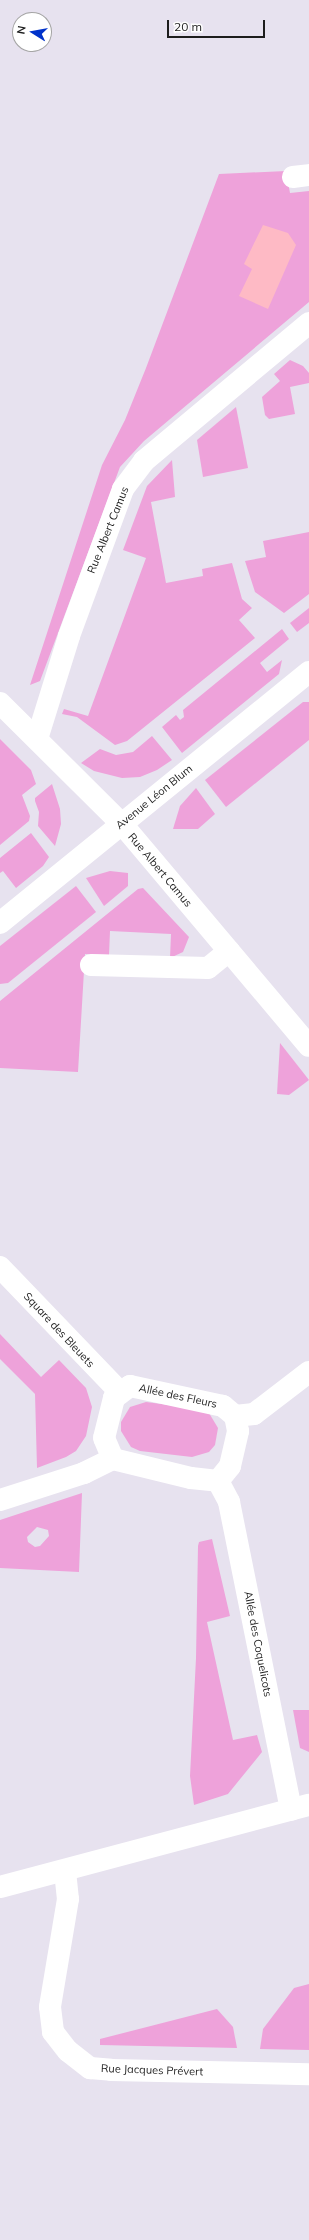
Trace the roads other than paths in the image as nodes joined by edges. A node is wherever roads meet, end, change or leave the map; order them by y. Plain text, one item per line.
1 (309, 323) edge
2 (309, 672) edge
3 (0, 703) edge
4 (37, 740) junction
5 (122, 824) junction
6 (0, 923) edge
7 (229, 951) junction
8 (91, 965) dead end
9 (309, 1046) edge
10 (0, 1267) edge
11 (309, 1372) edge
12 (120, 1392) junction
13 (235, 1416) junction
14 (113, 1459) junction
15 (218, 1481) junction
16 (0, 1500) edge
17 (300, 1808) edge
18 (65, 1871) junction
19 (0, 1887) edge
20 (309, 2074) edge

1 - 4 street, Rue Albert Camus
2 - 5 street, Avenue Léon Blum
3 - 4 street, Rue Albert Camus
4 - 5 street, Rue Albert Camus
5 - 6 street, Avenue Léon Blum
5 - 7 street, Rue Albert Camus
7 - 8 street
7 - 9 street, Rue Albert Camus
10 - 12 street, Square des Bleuets
11 - 13 street
12 - 13 street, Allée des Fleurs
12 - 14 street
13 - 15 street
14 - 15 street
14 - 16 street
15 - 17 street, Allée des Coquelicots
17 - 18 street
18 - 19 street
18 - 20 street, Rue Jacques Prévert

